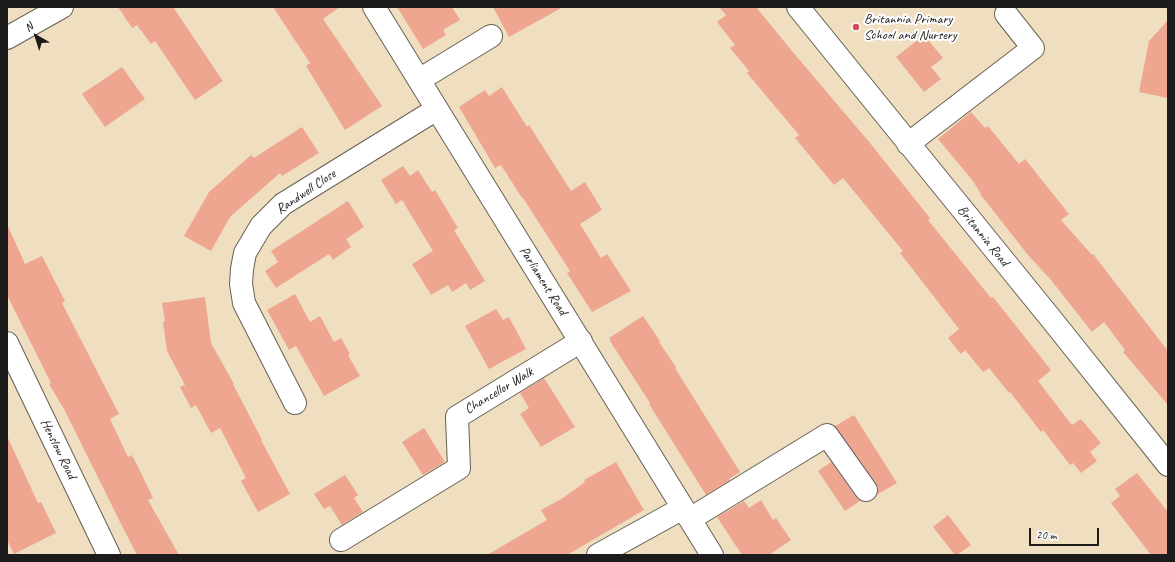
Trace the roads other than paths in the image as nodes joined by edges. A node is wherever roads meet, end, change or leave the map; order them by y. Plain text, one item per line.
1 (62, 7) edge
2 (374, 7) edge
3 (798, 7) edge
4 (1006, 14) dead end
5 (491, 36) dead end
6 (7, 38) edge
7 (419, 80) junction
8 (437, 109) junction
9 (908, 144) junction
10 (581, 342) junction
11 (7, 343) edge
12 (295, 403) dead end
13 (1168, 465) edge
14 (866, 490) dead end
15 (686, 513) junction
16 (341, 540) dead end
17 (109, 555) edge
18 (598, 555) edge
19 (712, 555) edge

1 - 6 street
2 - 7 street, Parliament Road
3 - 9 street, Britannia Road
4 - 9 street
5 - 7 street
7 - 8 street, Parliament Road
8 - 10 street, Parliament Road
8 - 12 street, Randwell Close
9 - 13 street, Britannia Road
10 - 15 street, Parliament Road
10 - 16 street, Chancellor Walk
11 - 17 street, Henslow Road
14 - 15 street
15 - 18 street
15 - 19 street, Parliament Road

